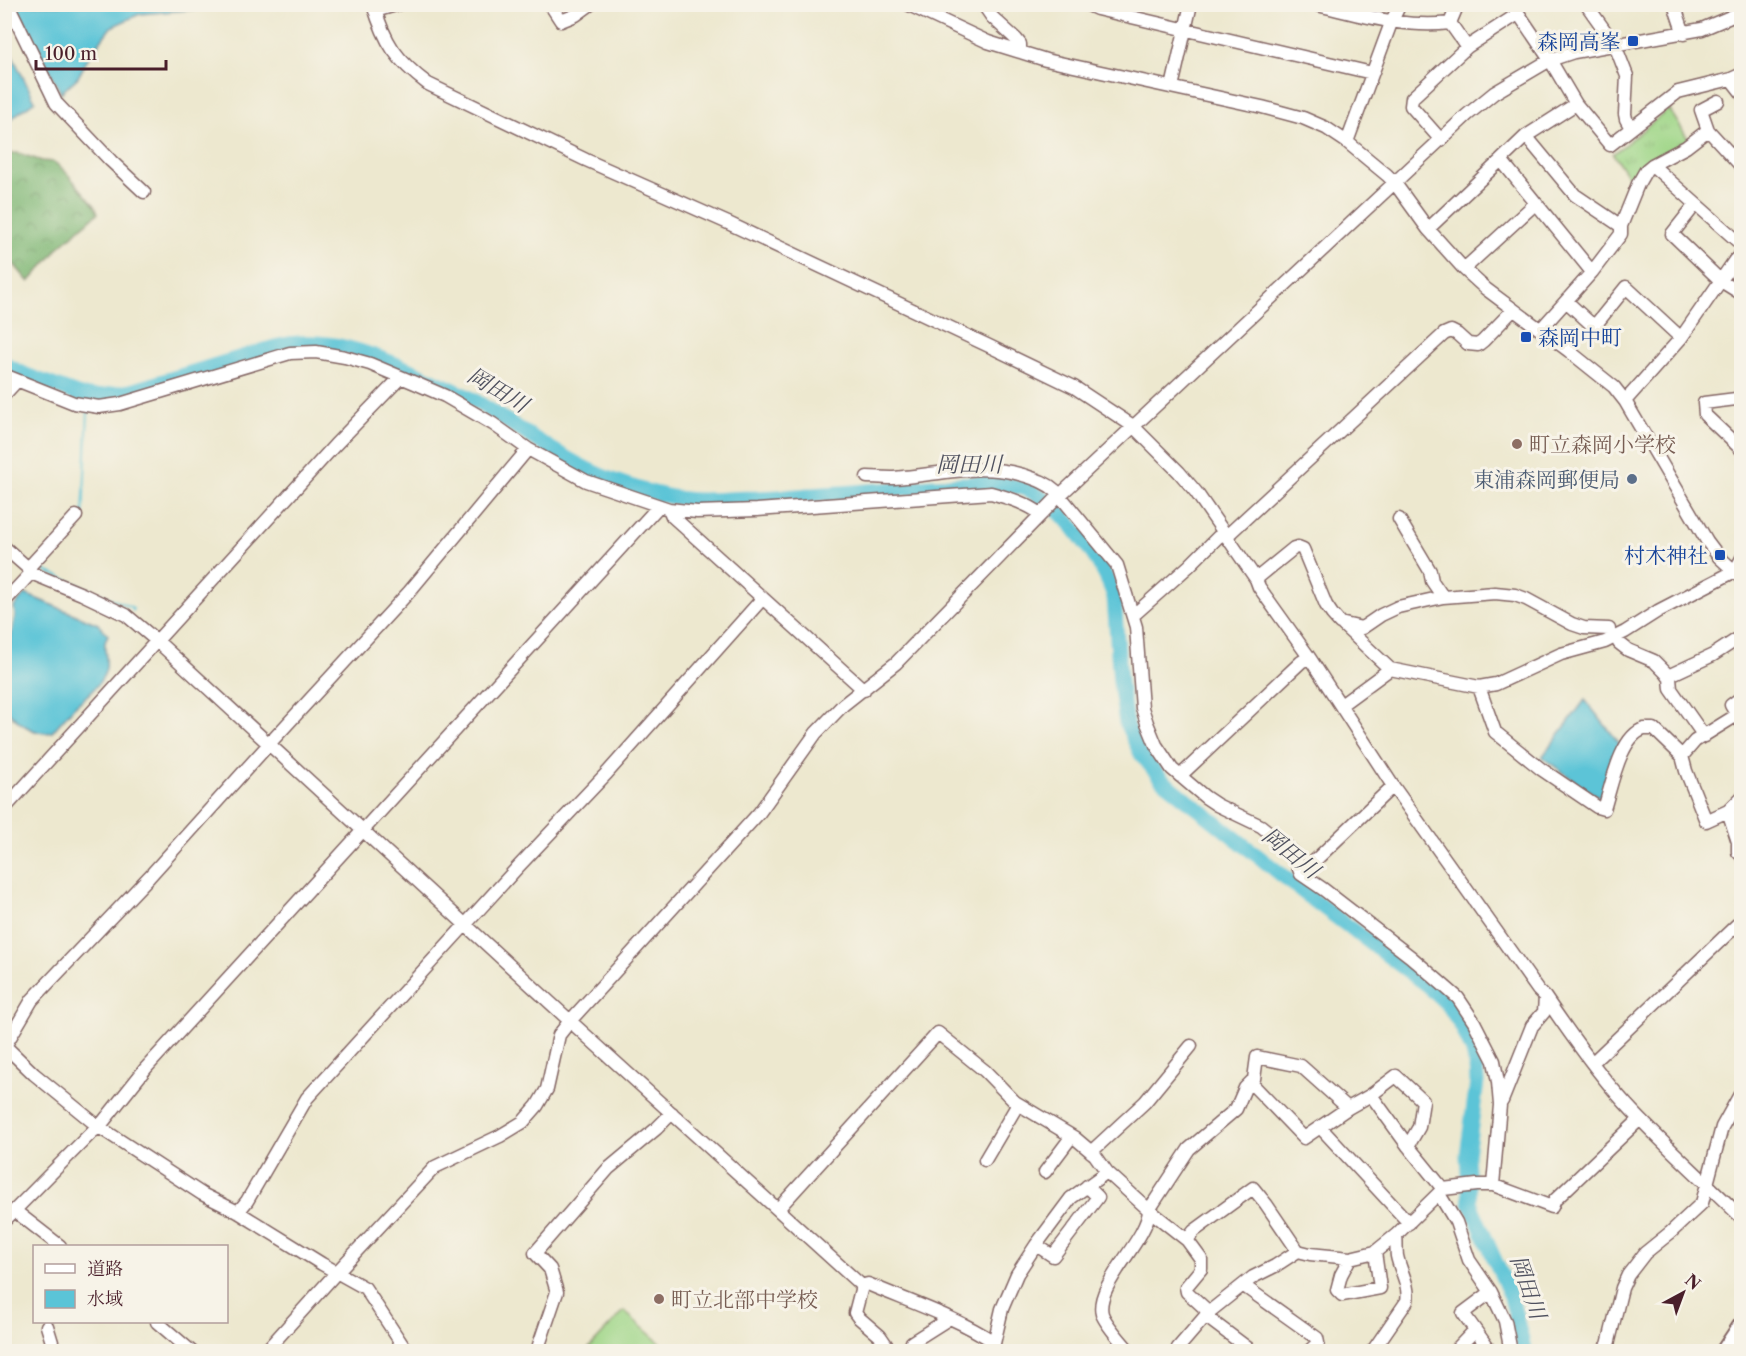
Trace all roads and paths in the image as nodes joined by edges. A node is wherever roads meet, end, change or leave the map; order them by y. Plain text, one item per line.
1 (8, 4) edge
2 (399, 4) edge
3 (550, 4) edge
4 (591, 4) edge
5 (907, 4) edge
6 (983, 4) edge
7 (1086, 4) edge
8 (1191, 4) edge
9 (1313, 4) edge
10 (1400, 4) edge
11 (1458, 4) edge
12 (1586, 4) edge
13 (1674, 4) edge
14 (1338, 7) edge
15 (374, 8) edge
16 (1515, 9) edge
17 (1742, 12) edge
18 (1391, 23) junction
19 (1450, 23) junction
20 (1186, 29) junction
21 (1684, 34) junction
22 (1615, 45) junction
23 (1467, 47) junction
24 (1020, 52) junction
25 (1550, 60) junction
26 (1372, 73) junction
27 (1736, 77) edge
28 (1172, 87) junction
29 (1742, 93) edge
30 (1718, 101) dead end
31 (1576, 104) junction
32 (1631, 128) junction
33 (1707, 130) junction
34 (1526, 136) junction
35 (1441, 140) junction
36 (1347, 142) junction
37 (1501, 160) junction
38 (1652, 165) junction
39 (1742, 166) edge
40 (1394, 183) junction
41 (144, 192) dead end
42 (1535, 204) junction
43 (1695, 205) junction
44 (1621, 226) junction
45 (1428, 229) junction
46 (1740, 238) edge
47 (1742, 254) edge
48 (1464, 269) junction
49 (1592, 272) junction
50 (1721, 281) junction
51 (1742, 294) edge
52 (1566, 301) junction
53 (1513, 310) junction
54 (1541, 329) junction
55 (1682, 338) junction
56 (4, 375) edge
57 (400, 378) junction
58 (17, 381) junction
59 (4, 395) edge
60 (1742, 395) edge
61 (1625, 401) junction
62 (1133, 426) junction
63 (528, 449) junction
64 (1742, 450) edge
65 (867, 477) dead end
66 (1059, 496) junction
67 (664, 508) junction
68 (1041, 514) junction
69 (76, 516) dead end
70 (1399, 519) dead end
71 (1224, 534) junction
72 (4, 547) edge
73 (1742, 558) edge
74 (29, 571) junction
75 (1738, 574) edge
76 (1256, 579) junction
77 (1443, 597) junction
78 (762, 599) junction
79 (4, 602) edge
80 (1132, 614) junction
81 (1341, 623) junction
82 (1613, 632) junction
83 (1742, 636) edge
84 (157, 641) junction
85 (1309, 657) junction
86 (1390, 669) junction
87 (1668, 676) junction
88 (1479, 687) junction
89 (864, 690) junction
90 (1742, 697) edge
91 (1341, 705) junction
92 (1739, 719) edge
93 (1704, 736) junction
94 (269, 744) junction
95 (1682, 756) junction
96 (1180, 777) junction
97 (1393, 786) junction
98 (1742, 797) edge
99 (4, 809) edge
100 (1728, 811) junction
101 (362, 830) junction
102 (1742, 856) edge
103 (1301, 874) junction
104 (1742, 920) edge
105 (465, 924) junction
106 (1545, 997) junction
107 (570, 1021) junction
108 (5, 1045) edge
109 (1191, 1046) dead end
110 (1592, 1063) junction
111 (1251, 1083) junction
112 (1742, 1091) edge
113 (1371, 1095) junction
114 (1018, 1104) junction
115 (1500, 1104) junction
116 (1348, 1108) junction
117 (672, 1113) junction
118 (1640, 1119) junction
119 (99, 1127) junction
120 (1320, 1127) junction
121 (1072, 1136) junction
122 (1408, 1146) junction
123 (1091, 1152) junction
124 (985, 1160) dead end
125 (1045, 1172) dead end
126 (1107, 1172) junction
127 (1493, 1185) junction
128 (1708, 1185) junction
129 (1087, 1186) junction
130 (1445, 1191) junction
131 (778, 1209) junction
132 (1149, 1210) junction
133 (15, 1211) junction
134 (238, 1212) junction
135 (1742, 1218) edge
136 (4, 1221) edge
137 (1409, 1223) junction
138 (1396, 1235) junction
139 (1187, 1240) junction
140 (59, 1245) edge
141 (1036, 1245) junction
142 (1298, 1251) junction
143 (1374, 1252) junction
144 (1350, 1258) junction
145 (337, 1272) junction
146 (864, 1285) dead end
147 (1244, 1286) junction
148 (1491, 1292) junction
149 (1207, 1314) junction
150 (950, 1318) junction
151 (158, 1323) edge
152 (1742, 1325) edge
153 (47, 1326) dead end
154 (1476, 1330) junction
155 (912, 1342) dead end
156 (993, 1347) edge
157 (55, 1352) edge
158 (192, 1352) edge
159 (265, 1352) edge
160 (407, 1352) edge
161 (539, 1352) edge
162 (891, 1352) edge
163 (1130, 1352) edge
164 (1180, 1352) edge
165 (1253, 1352) edge
166 (1308, 1352) edge
167 (1372, 1352) edge
168 (1454, 1352) edge
169 (1491, 1352) edge
170 (1511, 1352) edge
171 (1601, 1352) edge
172 (1724, 1352) edge

1 - 41 street
2 - 15 street
3 - 4 street
5 - 24 street
6 - 24 street
7 - 20 street
8 - 20 street
9 - 14 street
10 - 18 street
11 - 19 street
12 - 22 street
13 - 21 street
14 - 18 street
15 - 62 street
16 - 23 street
16 - 25 street
17 - 21 street
18 - 19 street
18 - 26 street
19 - 23 street
20 - 26 street
20 - 28 street
21 - 22 street
22 - 25 street
22 - 32 street
23 - 35 street
24 - 28 street
25 - 31 street
25 - 35 street
26 - 36 street
27 - 29 street
27 - 32 street
28 - 36 street
30 - 33 street
31 - 32 street
31 - 34 street
33 - 38 street
33 - 39 street
34 - 37 street
34 - 44 street
35 - 40 street
36 - 40 street
37 - 42 street
37 - 45 street
38 - 43 street
38 - 44 street
40 - 45 street
40 - 62 street
42 - 48 street
42 - 49 street
43 - 46 street
43 - 50 street
44 - 49 street
45 - 48 street
47 - 50 street
48 - 53 street
49 - 52 street
50 - 51 street
50 - 55 street
52 - 54 street
52 - 55 street
53 - 54 street
53 - 71 street
54 - 61 street
55 - 61 street
56 - 58 street
57 - 58 street
57 - 63 street
57 - 84 street
58 - 59 street
60 - 64 street
61 - 75 street
62 - 66 street
62 - 71 street
63 - 67 street
63 - 94 street
65 - 66 street
66 - 68 street
66 - 80 street
67 - 68 street
67 - 78 street
67 - 101 street
68 - 89 street
69 - 74 street
70 - 77 street
71 - 76 street
71 - 80 street
72 - 74 street
73 - 75 street
74 - 79 street
74 - 84 street
75 - 82 street
76 - 81 street
76 - 85 street
77 - 81 street
77 - 82 street
78 - 89 street
78 - 105 street
80 - 96 street
81 - 86 street
82 - 87 street
82 - 88 street
83 - 87 street
84 - 94 street
84 - 99 street
85 - 91 street
85 - 96 street
86 - 88 street
86 - 91 street
87 - 93 street
88 - 95 street
89 - 107 street
90 - 92 street
91 - 97 street
92 - 93 street
93 - 95 street
94 - 101 street
94 - 108 street
95 - 100 street
96 - 103 street
97 - 103 street
97 - 106 street
98 - 100 street
100 - 102 street
101 - 105 street
101 - 119 street
103 - 115 street
104 - 110 street
105 - 107 street
105 - 134 street
106 - 110 street
106 - 115 street
107 - 117 street
107 - 145 street
108 - 119 street
109 - 123 street
110 - 118 street
111 - 116 street
111 - 120 street
111 - 132 street
112 - 128 street
113 - 116 street
113 - 122 street
113 - 122 street
114 - 121 street
114 - 124 street
114 - 131 street
115 - 127 street
116 - 120 street
117 - 131 street
117 - 161 street
118 - 127 street
118 - 128 street
119 - 133 street
119 - 134 street
120 - 137 street
121 - 123 street
121 - 125 street
122 - 130 street
123 - 126 street
126 - 129 street
126 - 132 street
127 - 130 street
128 - 135 street
128 - 171 street
129 - 141 street
129 - 141 street
130 - 137 street
130 - 148 street
131 - 162 street
132 - 139 street
132 - 163 street
133 - 136 street
133 - 140 street
134 - 145 street
137 - 138 street
138 - 143 street
138 - 167 street
139 - 142 street
139 - 149 street
141 - 156 street
142 - 144 street
142 - 147 street
143 - 144 street
143 - 144 street
145 - 159 street
145 - 160 street
146 - 150 street
147 - 149 street
147 - 166 street
148 - 154 street
148 - 170 street
149 - 164 street
149 - 165 street
150 - 155 street
150 - 156 street
151 - 158 street
152 - 172 main road
153 - 157 street
154 - 168 street
154 - 169 street

